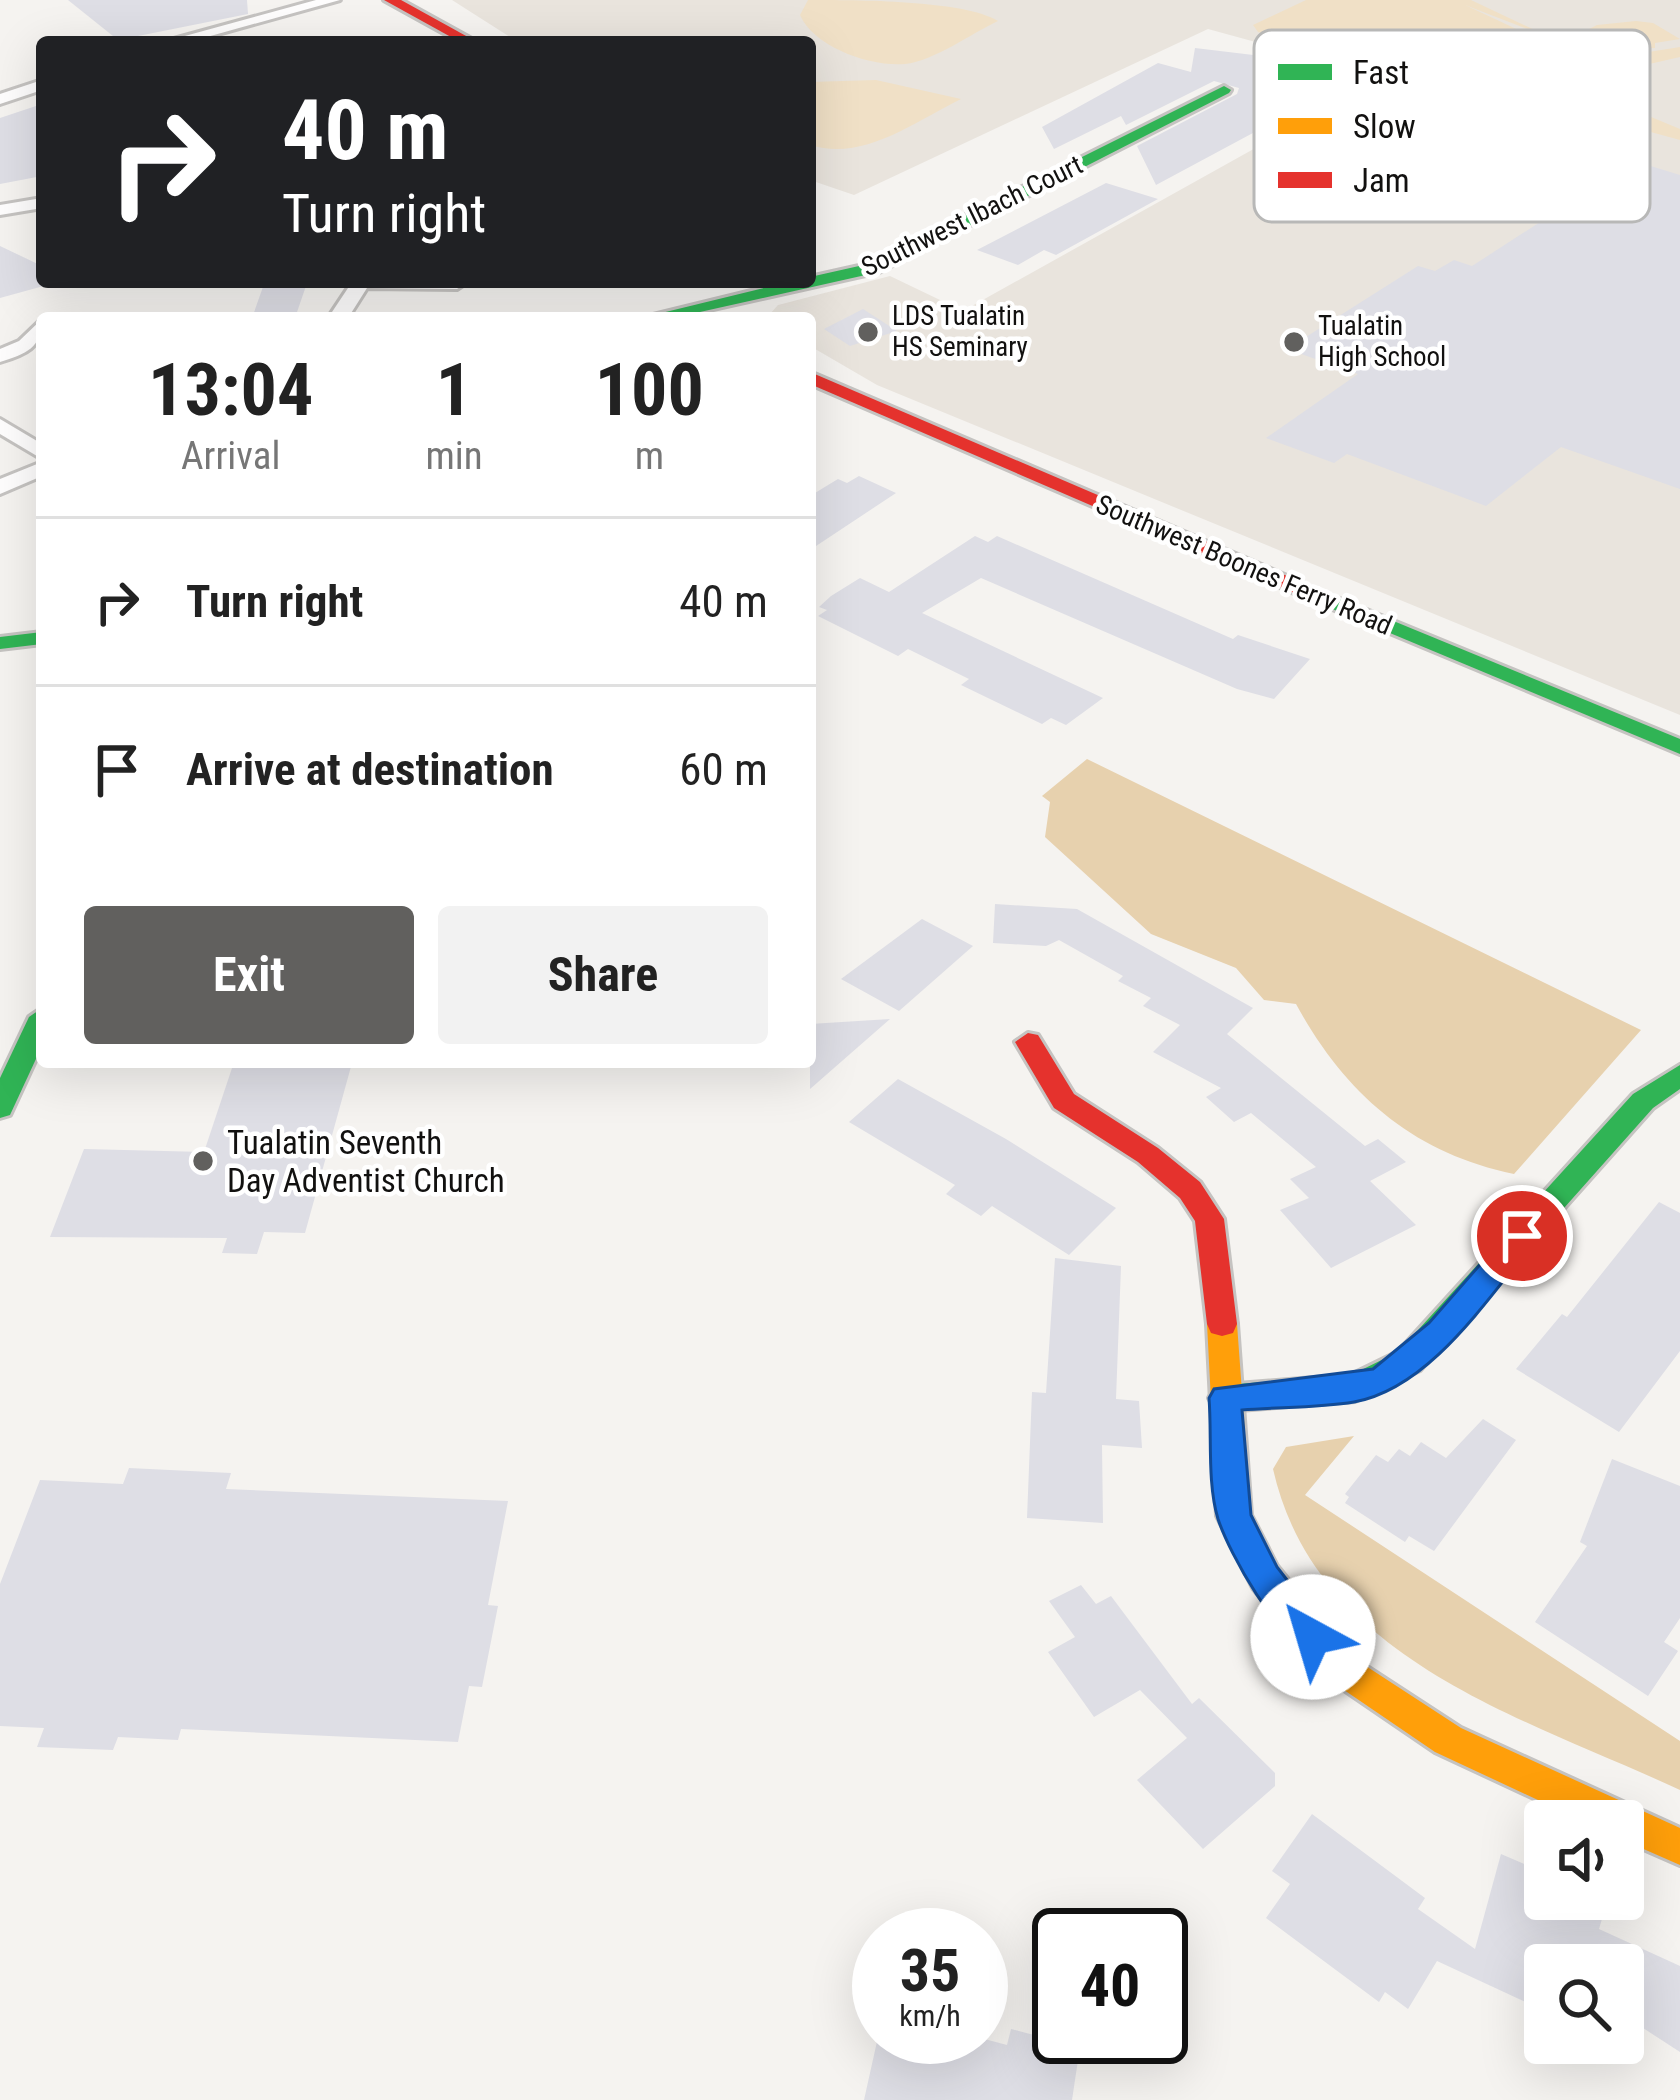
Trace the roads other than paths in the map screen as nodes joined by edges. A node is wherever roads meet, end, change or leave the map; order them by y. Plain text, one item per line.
1 (304, 0) edge
2 (333, 0) edge
3 (392, 0) edge
4 (266, 17) junction
5 (195, 36) edge
6 (459, 36) edge
7 (36, 87) edge
8 (1224, 90) dead end
9 (0, 99) edge
10 (36, 204) edge
11 (0, 210) edge
12 (816, 284) edge
13 (689, 288) edge
14 (801, 288) edge
15 (715, 312) edge
16 (36, 332) edge
17 (0, 356) edge
18 (816, 380) edge
19 (0, 424) edge
20 (36, 448) edge
21 (36, 471) edge
22 (0, 487) edge
23 (36, 639) edge
24 (0, 644) edge
25 (1680, 748) edge
26 (36, 1030) edge
27 (1028, 1042) dead end
28 (1680, 1076) edge
29 (0, 1108) edge
30 (1225, 1398) junction
31 (1680, 1847) edge

1 - 4 street
2 - 4 street
3 - 6 street
4 - 5 street
7 - 9 street
8 - 12 street, Southwest Ibach Court
10 - 11 street
13 - 15 street
14 - 15 street, Southwest Ibach Court
16 - 17 street
18 - 25 street, Southwest Boones Ferry Road
19 - 20 street
21 - 22 street
23 - 24 street
26 - 29 street
27 - 30 street
28 - 30 street
30 - 31 street

